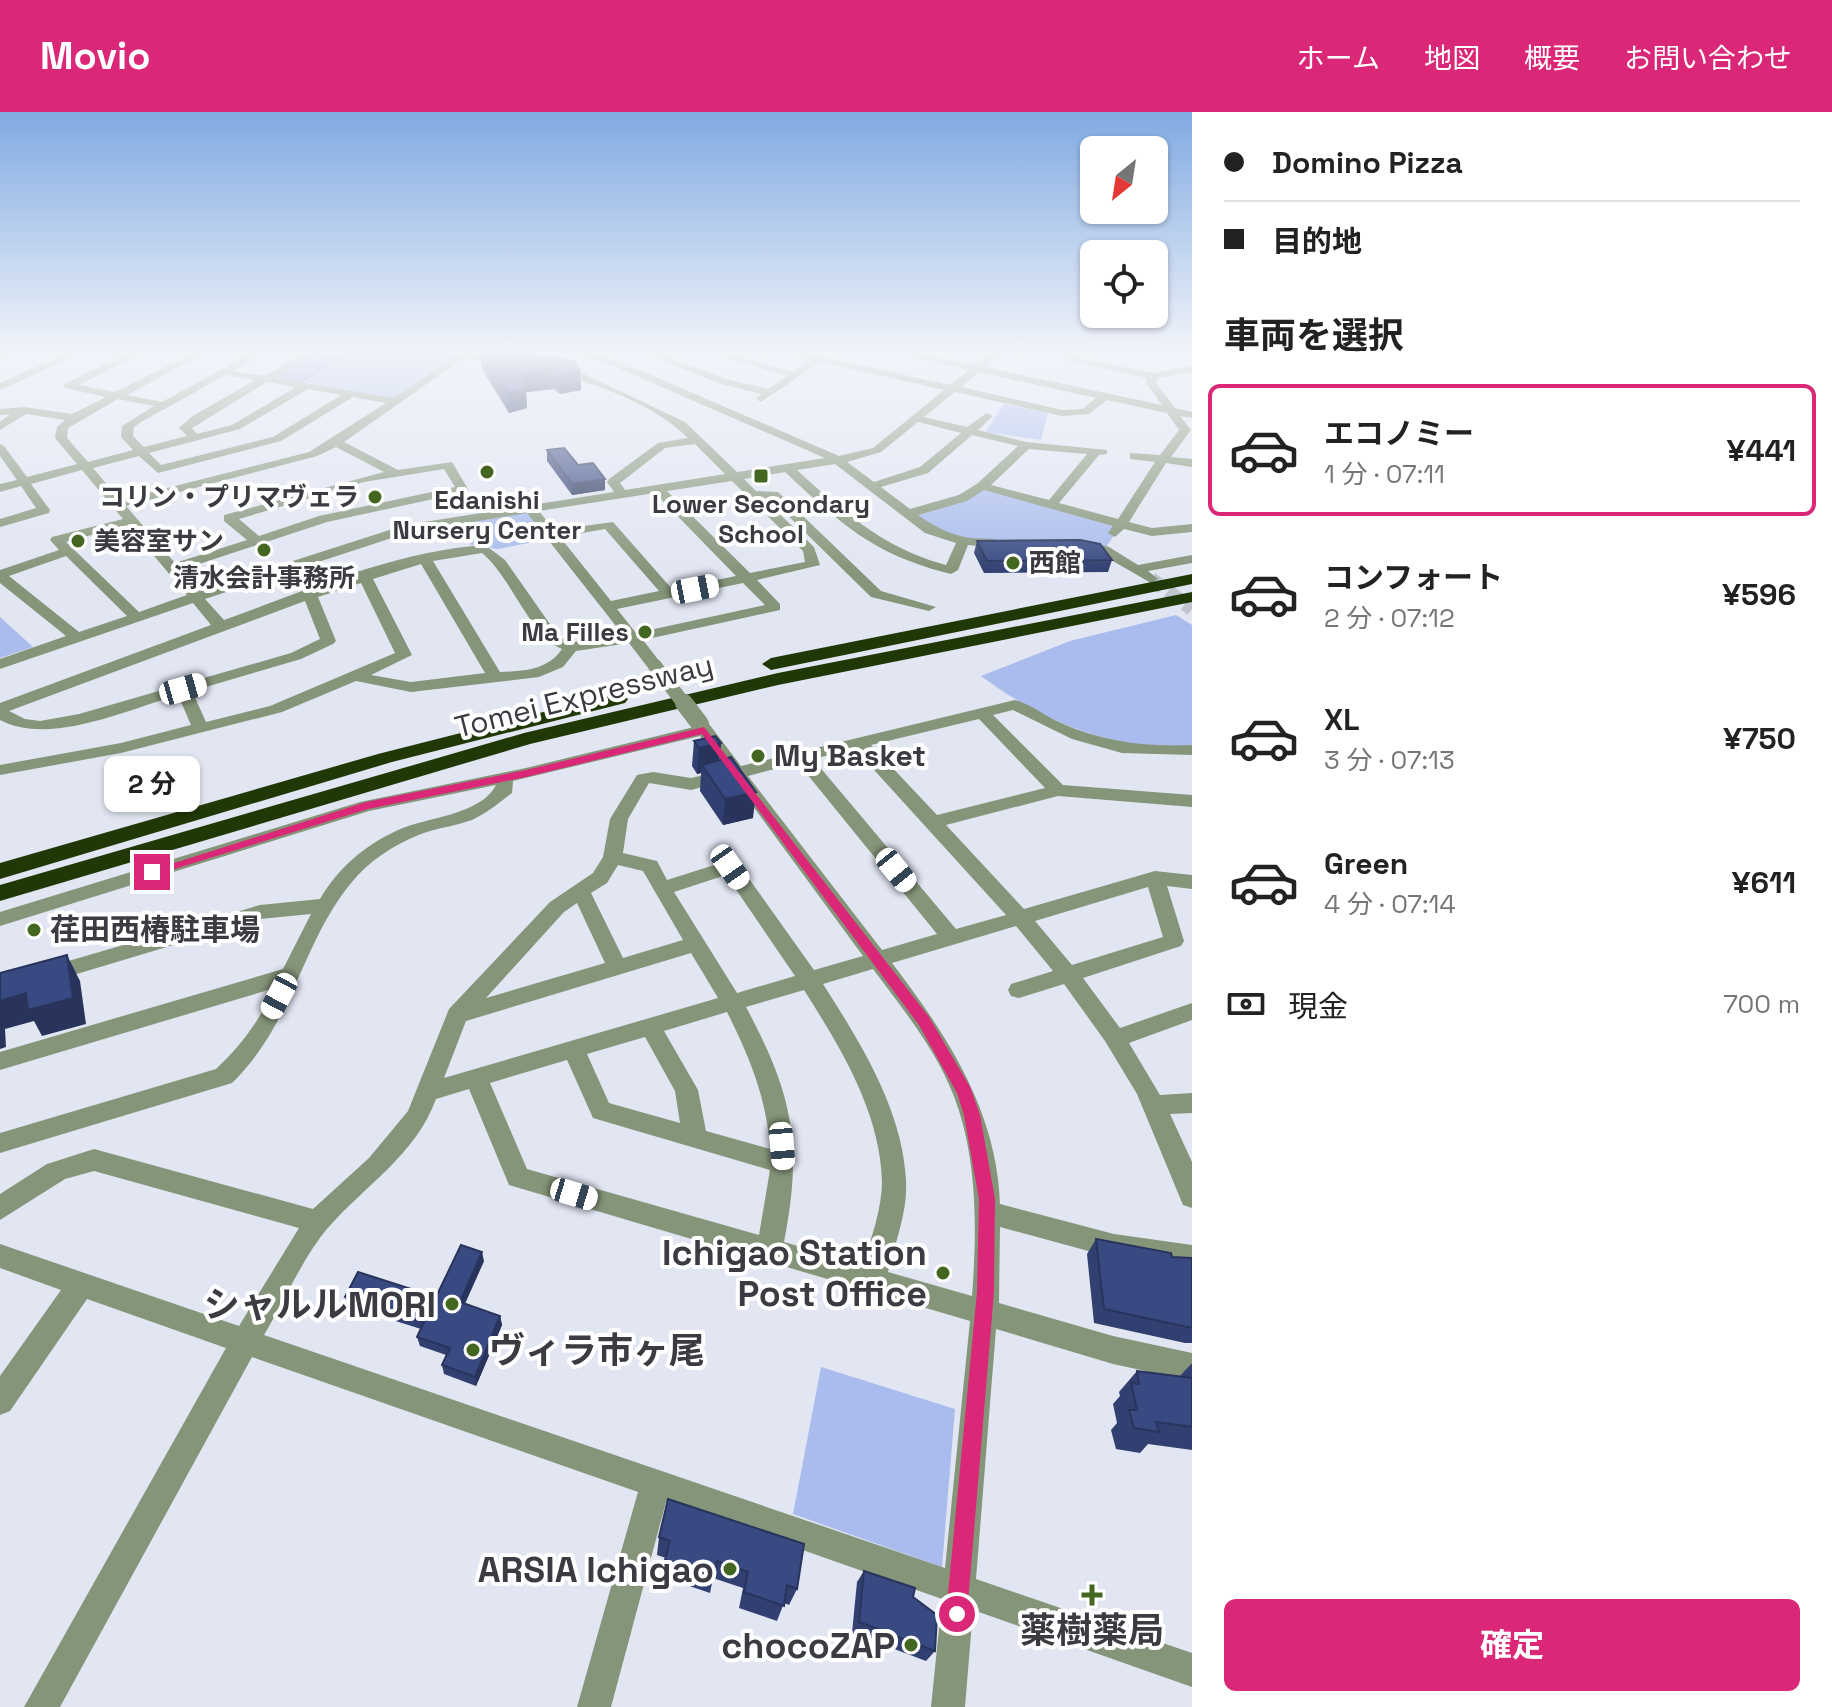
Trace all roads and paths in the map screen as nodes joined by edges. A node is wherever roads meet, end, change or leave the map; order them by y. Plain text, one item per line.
1 (66, 424) edge
2 (133, 424) edge
3 (189, 424) edge
4 (240, 424) edge
5 (302, 424) edge
6 (361, 424) edge
7 (678, 424) edge
8 (759, 424) edge
9 (907, 424) edge
10 (940, 424) edge
11 (978, 424) edge
12 (1181, 424) edge
13 (969, 432) junction
14 (195, 438) junction
15 (697, 440) junction
16 (336, 442) junction
17 (1026, 445) junction
18 (252, 446) junction
19 (141, 451) junction
20 (2, 454) edge
21 (1134, 456) dead end
22 (1163, 459) junction
23 (840, 461) junction
24 (1192, 463) edge
25 (82, 465) junction
26 (275, 465) junction
27 (789, 469) junction
28 (395, 473) junction
29 (735, 477) junction
30 (23, 481) junction
31 (873, 486) junction
32 (982, 486) junction
33 (0, 488) edge
34 (657, 488) junction
35 (622, 494) junction
36 (754, 495) junction
37 (381, 504) junction
38 (1052, 504) junction
39 (116, 505) junction
40 (529, 507) junction
41 (907, 514) junction
42 (130, 521) junction
43 (0, 523) edge
44 (1121, 525) junction
45 (1192, 528) edge
46 (405, 529) junction
47 (551, 535) junction
48 (256, 540) junction
49 (963, 541) junction
50 (1014, 543) edge
51 (1066, 543) edge
52 (1104, 550) junction
53 (68, 551) junction
54 (425, 559) junction
55 (1192, 559) edge
56 (171, 569) junction
57 (1139, 569) junction
58 (0, 576) edge
59 (365, 577) junction
60 (746, 578) junction
61 (1151, 579) tunnel mouth
62 (1192, 579) edge
63 (669, 594) junction
64 (310, 596) junction
65 (195, 598) junction
66 (1192, 600) edge
67 (608, 606) junction
68 (929, 607) dead end
69 (136, 617) junction
70 (222, 628) junction
71 (77, 638) junction
72 (633, 638) junction
73 (571, 647) junction
74 (0, 664) edge
75 (359, 677) junction
76 (495, 677) junction
77 (183, 689) junction
78 (0, 711) edge
79 (983, 714) junction
80 (702, 727) junction
81 (200, 728) junction
82 (859, 743) junction
83 (1192, 750) edge
84 (803, 758) junction
85 (0, 770) edge
86 (737, 772) junction
87 (504, 778) junction
88 (1058, 790) junction
89 (1192, 801) edge
90 (930, 823) junction
91 (613, 857) junction
92 (0, 871) edge
93 (1155, 878) junction
94 (1192, 882) edge
95 (661, 889) junction
96 (581, 892) junction
97 (0, 893) edge
98 (326, 905) junction
99 (1017, 917) junction
100 (0, 919) edge
101 (951, 937) junction
102 (696, 944) junction
103 (877, 958) junction
104 (618, 968) junction
105 (1069, 974) junction
106 (291, 975) junction
107 (808, 979) junction
108 (0, 989) edge
109 (1019, 990) dead end
110 (731, 1002) junction
111 (1192, 1011) edge
112 (457, 1015) junction
113 (650, 1026) junction
114 (1117, 1038) junction
115 (573, 1049) junction
116 (0, 1061) edge
117 (476, 1078) junction
118 (428, 1092) junction
119 (1192, 1103) edge
120 (1156, 1105) junction
121 (695, 1138) junction
122 (0, 1143) edge
123 (783, 1163) junction
124 (1192, 1197) edge
125 (0, 1209) edge
126 (987, 1212) junction
127 (317, 1222) junction
128 (769, 1253) junction
129 (0, 1256) edge
130 (1192, 1257) edge
131 (872, 1282) junction
132 (82, 1283) junction
133 (983, 1314) junction
134 (245, 1341) junction
135 (1192, 1367) edge
136 (0, 1401) edge
137 (655, 1486) junction
138 (959, 1591) junction
139 (1192, 1670) edge
140 (41, 1707) edge
141 (594, 1707) edge
142 (948, 1707) edge

1 - 25 street
2 - 19 street
3 - 14 street
4 - 14 street
5 - 18 street
6 - 16 street
7 - 15 street
8 - 23 street
9 - 23 street
10 - 13 street
11 - 13 street
12 - 22 street
13 - 17 street
13 - 31 street
14 - 19 street
15 - 29 street
15 - 35 street
16 - 26 street
16 - 28 street
17 - 32 street
17 - 38 street
18 - 19 street
18 - 26 street
19 - 25 street
20 - 30 street
21 - 22 street
22 - 24 street
22 - 44 street
23 - 27 street
23 - 31 street
25 - 30 street
25 - 39 street
26 - 39 street
27 - 29 street
27 - 49 street
28 - 37 street
28 - 48 street
29 - 34 street
29 - 36 street
30 - 33 street
30 - 43 street
31 - 41 street
32 - 38 street
32 - 41 street
34 - 35 street
34 - 60 street
35 - 40 street
36 - 60 street
36 - 68 street
37 - 46 street
37 - 48 street
38 - 44 street
39 - 42 street
40 - 46 street
40 - 47 street
41 - 49 street
42 - 53 street
42 - 56 street
44 - 45 street
44 - 52 street
46 - 65 street
47 - 63 street
47 - 67 street
48 - 56 street
49 - 50 street
51 - 52 street
52 - 57 street
53 - 58 street
53 - 69 street
54 - 59 street
54 - 73 street
54 - 76 street
55 - 57 street
56 - 65 street
57 - 61 street
58 - 71 street
59 - 64 street
59 - 75 street
60 - 63 street
60 - 72 street
62 - 92 highway, Tomei Expressway
63 - 67 street
64 - 70 street
64 - 77 street
65 - 69 street
65 - 70 street
66 - 97 highway, Tomei Expressway
67 - 72 street
69 - 71 street
70 - 78 street
71 - 74 street
72 - 73 street
72 - 80 street, bridge
73 - 76 street
75 - 76 street
75 - 81 street
77 - 78 street
77 - 81 street
79 - 82 street
79 - 83 street
79 - 88 street
80 - 86 street
80 - 87 street
81 - 85 street
82 - 84 street
82 - 90 street
84 - 86 street
84 - 101 street
86 - 91 street
86 - 103 street
87 - 98 street
87 - 100 street
88 - 89 street
88 - 90 street
90 - 99 street
91 - 95 street
91 - 96 street
93 - 94 street
93 - 99 street
93 - 105 street
95 - 102 street
95 - 107 street
96 - 104 street
96 - 112 street
98 - 106 street
98 - 108 street
99 - 101 street
99 - 105 street
101 - 103 street
102 - 104 street
102 - 110 street
103 - 107 street
103 - 126 street
104 - 112 street
105 - 109 street
105 - 114 street
106 - 116 street
106 - 122 street
107 - 110 street
107 - 131 street
110 - 113 street
110 - 123 street
111 - 114 street
112 - 118 street
113 - 115 street
113 - 121 street
114 - 120 street
115 - 117 street
115 - 121 street
117 - 118 street
117 - 128 street
118 - 127 street
119 - 120 street
120 - 124 street
121 - 123 street
123 - 128 street
125 - 127 street
126 - 130 street
126 - 133 street
127 - 134 street
128 - 131 street
129 - 132 street
131 - 133 street
132 - 134 street
132 - 136 street
133 - 135 street
133 - 138 street
134 - 137 street
134 - 140 street
137 - 138 street
137 - 141 street
138 - 139 street
138 - 142 street

